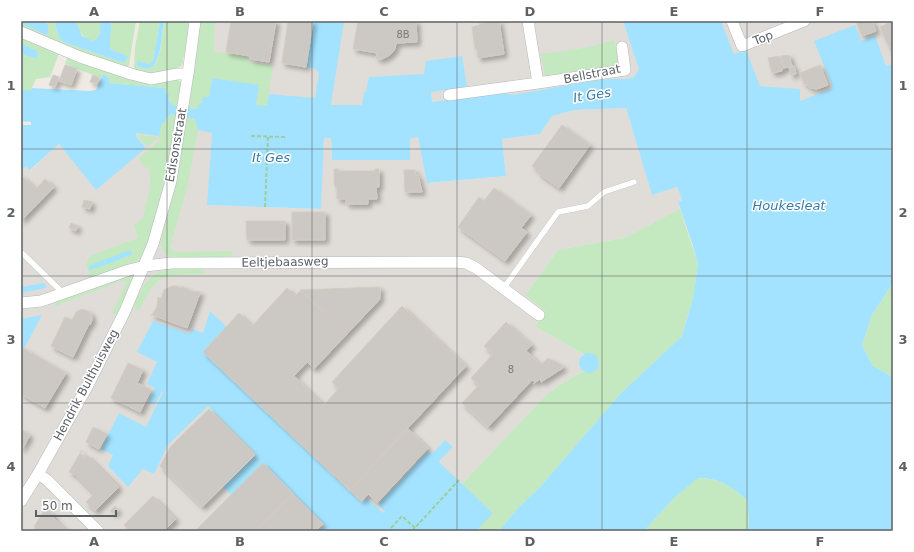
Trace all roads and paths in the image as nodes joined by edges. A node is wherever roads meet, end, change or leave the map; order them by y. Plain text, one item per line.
1 (194, 21) edge
2 (528, 21) edge
3 (732, 21) edge
4 (804, 21) edge
5 (21, 32) edge
6 (622, 47) dead end
7 (188, 74) junction
8 (538, 84) junction
9 (449, 95) dead end
10 (251, 136) dead end
11 (268, 137) junction
12 (285, 137) dead end
13 (634, 182) dead end
14 (265, 207) dead end
15 (21, 252) edge
16 (145, 266) junction
17 (503, 288) junction
18 (63, 293) junction
19 (21, 303) edge
20 (539, 315) dead end
21 (38, 474) junction
22 (459, 480) dead end
23 (21, 502) edge
24 (391, 528) dead end
25 (415, 528) junction
26 (98, 531) edge
27 (412, 531) edge

1 - 7 street, Edisonstraat
2 - 8 street
3 - 4 street, Top
5 - 7 street
6 - 8 street, Bellstraat
7 - 16 street, Edisonstraat
8 - 9 street, Bellstraat
10 - 11 path
11 - 12 path
11 - 14 path
13 - 17 lane
15 - 18 lane
16 - 17 street, Eeltjebaasweg
16 - 18 street, Eeltjebaasweg
16 - 21 street, Hendrik Bulthuisweg
17 - 20 street, Eeltjebaasweg
18 - 19 street, Eeltjebaasweg
21 - 23 street, Hendrik Bulthuisweg
21 - 26 street
22 - 25 path
24 - 25 path
25 - 27 path

